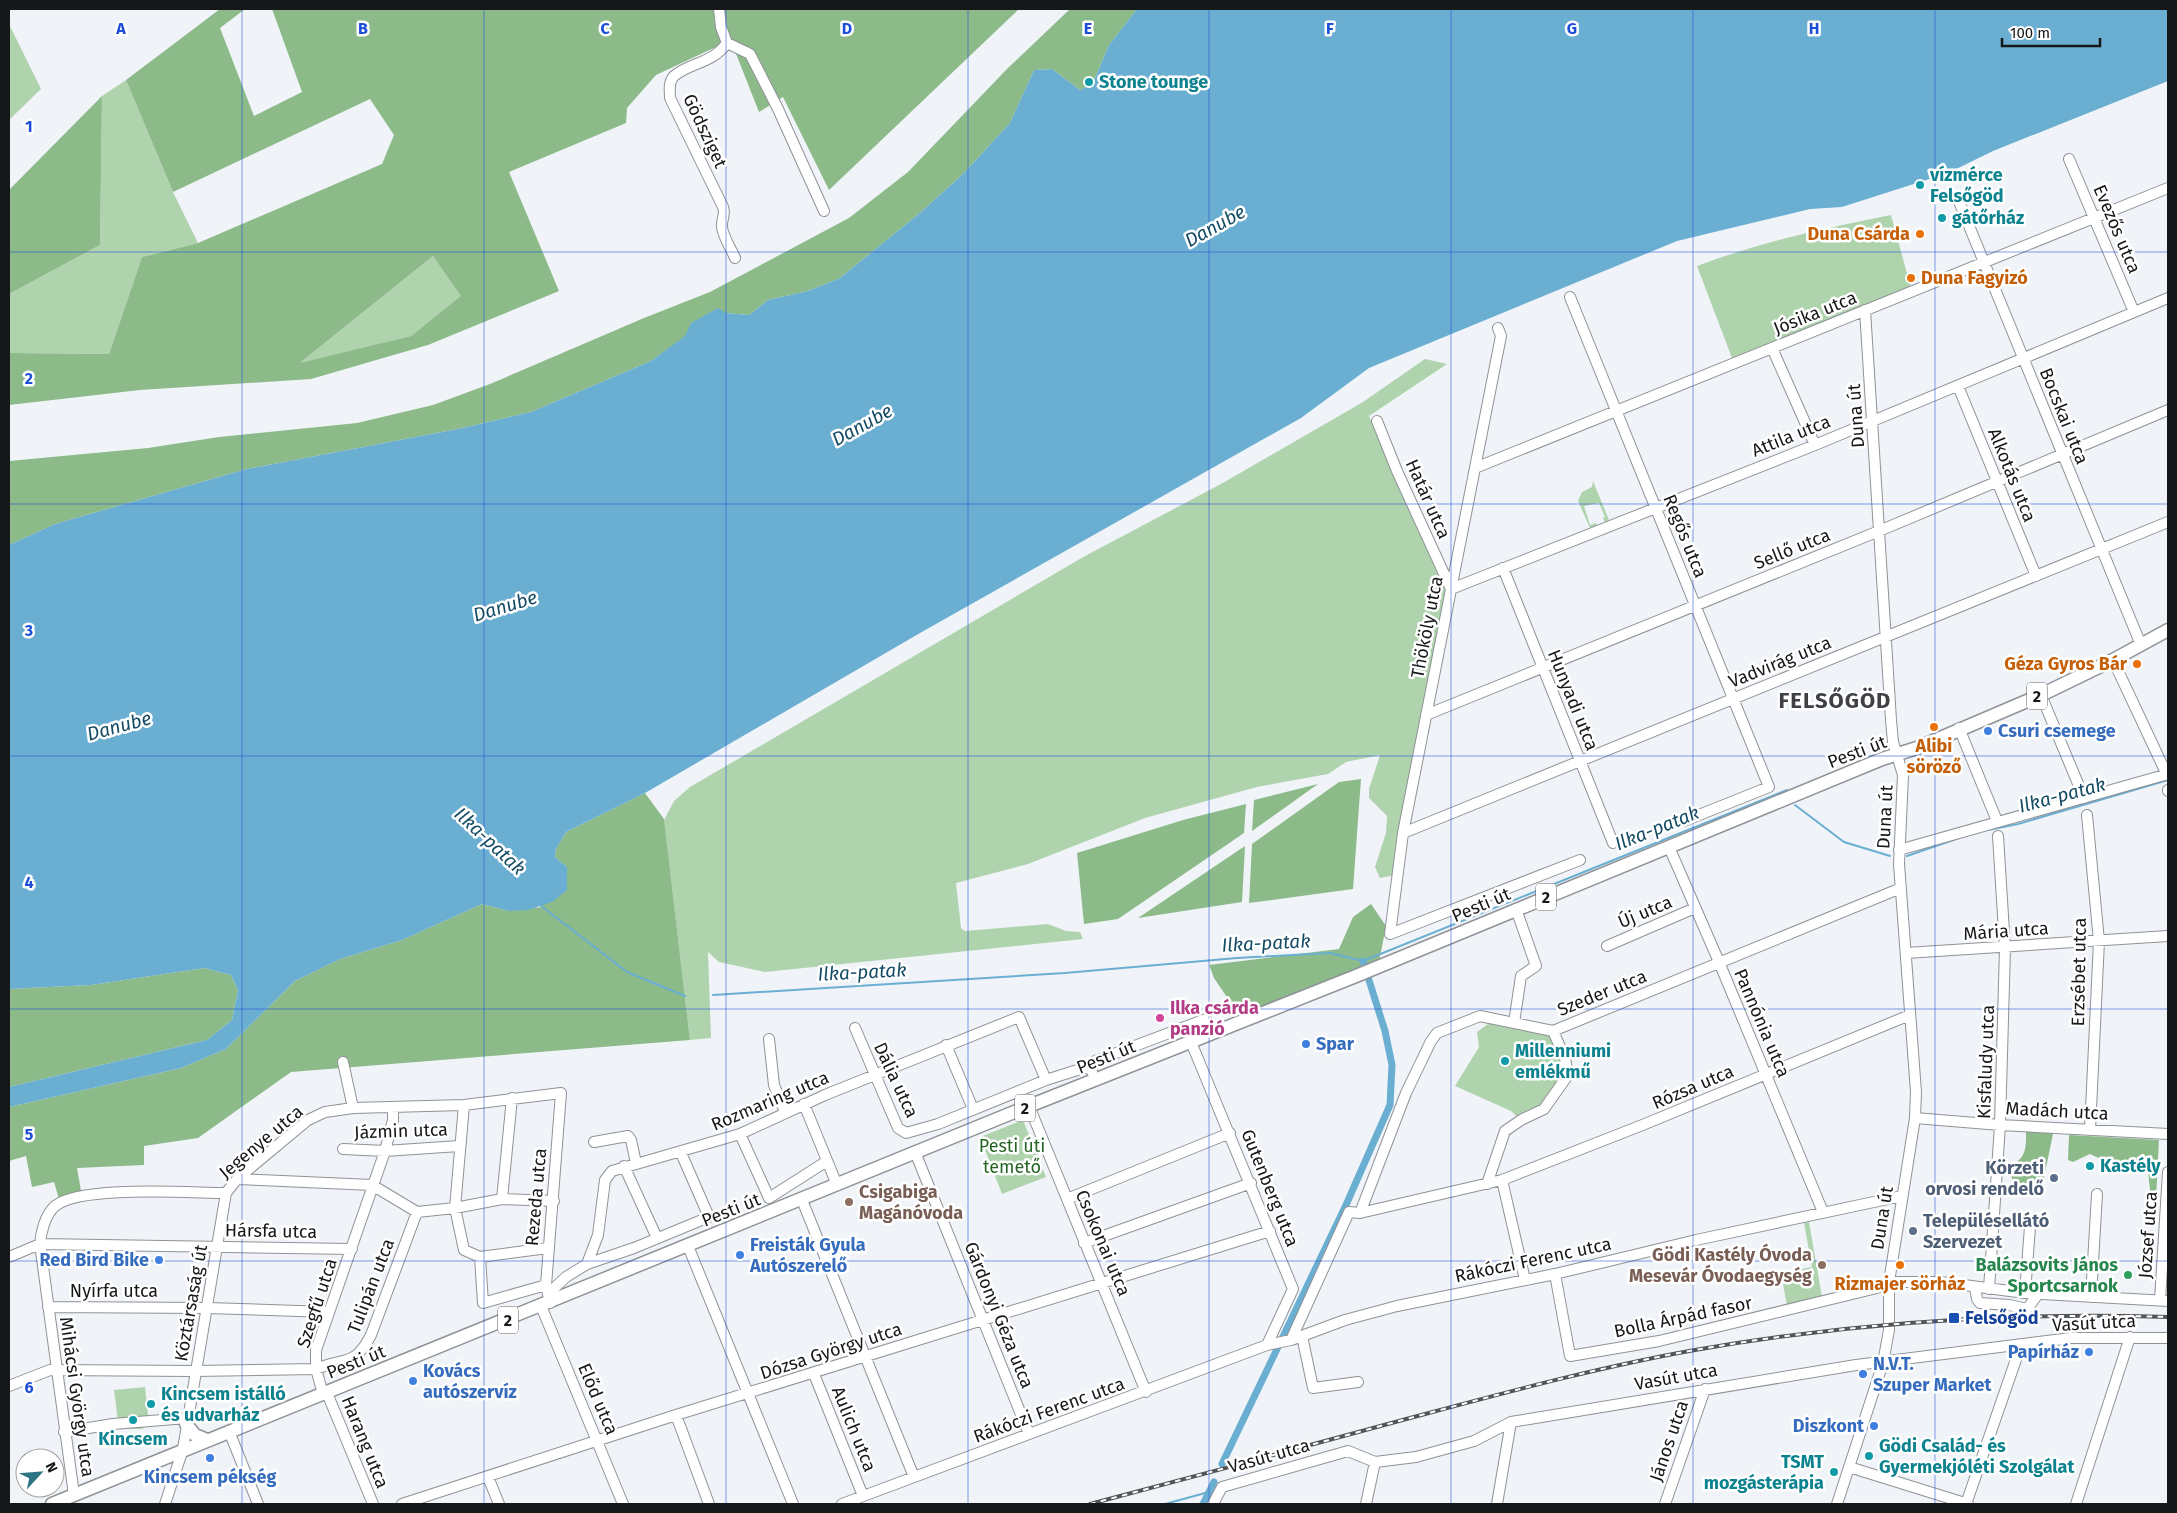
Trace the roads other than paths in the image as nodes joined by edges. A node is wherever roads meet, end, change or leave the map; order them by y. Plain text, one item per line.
1 (719, 9) edge
2 (727, 43) junction
3 (2069, 159) dead end
4 (2168, 188) edge
5 (1958, 199) dead end
6 (824, 211) dead end
7 (2094, 218) junction
8 (735, 258) dead end
9 (1984, 263) junction
10 (1570, 297) dead end
11 (2168, 298) edge
12 (1865, 310) junction
13 (2134, 312) junction
14 (1498, 328) dead end
15 (1772, 348) junction
16 (2023, 358) junction
17 (1958, 386) junction
18 (2168, 410) edge
19 (1616, 411) junction
20 (1377, 421) dead end
21 (1872, 421) junction
22 (1815, 445) junction
23 (2062, 454) junction
24 (1475, 468) junction
25 (1997, 481) junction
26 (1656, 507) junction
27 (2168, 522) edge
28 (1879, 532) junction
29 (2102, 549) junction
30 (1503, 568) junction
31 (2036, 576) junction
32 (1451, 590) junction
33 (1695, 605) junction
34 (2168, 630) edge
35 (1886, 638) junction
36 (2141, 645) junction
37 (2113, 660) junction
38 (1543, 668) junction
39 (2041, 695) junction
40 (1734, 698) junction
41 (1426, 715) junction
42 (1959, 728) junction
43 (1898, 755) junction
44 (1581, 761) junction
45 (2167, 774) edge
46 (2084, 798) junction
47 (2087, 815) dead end
48 (1684, 821) dead end
49 (1997, 821) junction
50 (1403, 833) junction
51 (1998, 836) dead end
52 (1613, 843) dead end
53 (1669, 847) junction
54 (1899, 856) junction
55 (1580, 860) dead end
56 (1901, 888) junction
57 (1695, 908) junction
58 (1516, 909) junction
59 (2168, 936) edge
60 (2099, 941) junction
61 (1606, 946) dead end
62 (2005, 948) junction
63 (1906, 953) junction
64 (1719, 962) junction
65 (1910, 1015) junction
66 (1206, 1019) dead end
67 (1514, 1023) junction
68 (855, 1028) dead end
69 (1553, 1031) junction
70 (769, 1039) dead end
71 (1191, 1042) junction
72 (946, 1045) junction
73 (343, 1062) dead end
74 (1090, 1066) junction
75 (874, 1074) junction
76 (1766, 1074) junction
77 (1046, 1080) junction
78 (1095, 1080) junction
79 (561, 1094) joint
80 (512, 1098) junction
81 (804, 1104) junction
82 (464, 1105) junction
83 (1029, 1106) junction
84 (393, 1107) junction
85 (353, 1108) junction
86 (973, 1109) junction
87 (785, 1112) junction
88 (1915, 1118) junction
89 (2000, 1125) junction
90 (2090, 1130) junction
91 (1230, 1133) junction
92 (740, 1134) junction
93 (2168, 1134) edge
94 (594, 1142) dead end
95 (459, 1146) junction
96 (343, 1149) dead end
97 (384, 1151) junction
98 (915, 1152) junction
99 (681, 1153) junction
100 (827, 1161) junction
101 (636, 1163) junction
102 (624, 1166) junction
103 (2168, 1172) edge
104 (237, 1179) junction
105 (1502, 1180) junction
106 (1251, 1183) junction
107 (1487, 1184) junction
108 (372, 1185) junction
109 (837, 1185) junction
110 (226, 1194) junction
111 (2097, 1194) dead end
112 (1902, 1196) junction
113 (502, 1199) junction
114 (1067, 1199) junction
115 (802, 1200) junction
116 (554, 1201) junction
117 (455, 1208) junction
118 (416, 1212) junction
119 (1823, 1212) junction
120 (1360, 1213) junction
121 (2030, 1226) dead end
122 (1270, 1231) junction
123 (657, 1238) junction
124 (1084, 1243) junction
125 (40, 1244) junction
126 (217, 1246) junction
127 (688, 1246) junction
128 (548, 1248) junction
129 (352, 1249) junction
130 (9, 1257) edge
131 (480, 1257) junction
132 (587, 1264) junction
133 (1555, 1274) junction
134 (1525, 1280) junction
135 (1889, 1283) junction
136 (1103, 1285) junction
137 (1975, 1287) junction
138 (1989, 1289) junction
139 (2025, 1293) junction
140 (2038, 1294) junction
141 (546, 1297) junction
142 (2091, 1297) junction
143 (2164, 1300) edge
144 (48, 1307) junction
145 (206, 1308) junction
146 (329, 1312) junction
147 (983, 1320) junction
148 (1302, 1336) junction
149 (2130, 1337) junction
150 (2168, 1338) edge
151 (1290, 1340) junction
152 (1267, 1345) junction
153 (2022, 1345) junction
154 (866, 1357) junction
155 (1883, 1363) junction
156 (316, 1369) junction
157 (56, 1370) junction
158 (195, 1371) junction
159 (814, 1374) junction
160 (1358, 1382) dead end
161 (9, 1386) edge
162 (1705, 1389) junction
163 (1146, 1392) junction
164 (325, 1393) junction
165 (748, 1395) junction
166 (676, 1416) junction
167 (187, 1421) junction
168 (1511, 1422) junction
169 (228, 1431) junction
170 (64, 1432) junction
171 (1029, 1434) junction
172 (207, 1440) junction
173 (598, 1442) junction
174 (183, 1449) junction
175 (1375, 1462) junction
176 (1849, 1467) junction
177 (488, 1477) junction
178 (914, 1477) junction
179 (74, 1495) junction
180 (863, 1496) junction
181 (52, 1504) edge
182 (165, 1504) edge
183 (258, 1504) edge
184 (373, 1504) edge
185 (402, 1504) edge
186 (500, 1504) edge
187 (623, 1504) edge
188 (709, 1504) edge
189 (793, 1504) edge
190 (842, 1504) edge
191 (1213, 1504) edge
192 (1366, 1504) edge
193 (1497, 1504) edge
194 (1665, 1504) edge
195 (1837, 1504) edge
196 (1967, 1504) edge
197 (2076, 1504) edge

1 - 2 street
2 - 6 street
2 - 8 street, Gödsziget
3 - 7 street, Evezős utca
4 - 7 street, Jósika utca
5 - 9 street, Bocskai utca
7 - 9 street, Jósika utca
7 - 13 street, Evezős utca
9 - 12 street, Jósika utca
9 - 16 street, Bocskai utca
10 - 19 street, Regős utca
11 - 13 street, Attila utca
12 - 15 street, Jósika utca
12 - 21 street, Duna út
13 - 16 street, Attila utca
14 - 24 street, Thököly utca
15 - 19 street, Jósika utca
15 - 22 street
16 - 17 street, Attila utca
16 - 23 street, Bocskai utca
17 - 21 street, Attila utca
17 - 25 street, Alkotás utca
18 - 23 street, Sellő utca
19 - 24 street, Jósika utca
19 - 26 street, Regős utca
20 - 32 street, Határ utca
21 - 22 street, Attila utca
21 - 28 street, Duna út
22 - 26 street, Attila utca
23 - 25 street, Sellő utca
23 - 29 street, Bocskai utca
24 - 32 street, Thököly utca
25 - 28 street, Sellő utca
25 - 31 street, Alkotás utca
26 - 30 street, Attila utca
26 - 33 street, Regős utca
27 - 29 street, Vadvirág utca
28 - 33 street, Sellő utca
28 - 35 street, Duna út
29 - 31 street, Vadvirág utca
29 - 36 street, Bocskai utca
30 - 32 street, Attila utca
30 - 38 street, Hunyadi utca
31 - 35 street, Vadvirág utca
32 - 41 street, Thököly utca
33 - 38 street, Sellő utca
33 - 40 street, Regős utca
34 - 36 main road, Pesti út / 2
35 - 40 street, Vadvirág utca
35 - 43 street, Duna út
36 - 37 main road, Pesti út / 2
37 - 39 main road, Pesti út / 2
37 - 45 street
38 - 41 street, Sellő utca
38 - 44 street, Hunyadi utca
39 - 42 main road, Pesti út / 2
39 - 46 street
40 - 44 street, Vadvirág utca
40 - 48 street, Regős utca
41 - 50 street, Thököly utca
42 - 43 main road, Pesti út / 2
42 - 49 street
43 - 53 main road, Pesti út / 2
43 - 54 street, Duna út
44 - 50 street, Vadvirág utca
44 - 52 street, Hunyadi utca
45 - 46 street
46 - 49 street
47 - 60 street, Erzsébet utca
49 - 54 street
50 - 55 street, Thököly utca
51 - 62 street, Kisfaludy utca
53 - 57 street, Pannónia utca
53 - 58 main road, Pesti út / 2
54 - 56 street, Duna út
56 - 63 street, Duna út
56 - 64 street, Szeder utca
57 - 61 street, Új utca
57 - 64 street, Pannónia utca
58 - 67 street
58 - 71 main road, Pesti út / 2
59 - 60 street, Mária utca
60 - 62 street, Mária utca
60 - 90 street, Erzsébet utca
62 - 63 street, Mária utca
62 - 89 street, Kisfaludy utca
63 - 65 street, Duna út
64 - 69 street, Szeder utca
64 - 76 street, Pannónia utca
65 - 76 street, Rózsa utca
65 - 88 street, Duna út
66 - 74 street, Pesti út
67 - 69 street, Szeder utca
67 - 120 street, Szeder utca
68 - 75 street, Dália utca
69 - 107 street
70 - 87 street
71 - 78 main road, Pesti út / 2
71 - 91 street, Gutenberg utca
72 - 75 street, Rozmaring utca
72 - 77 street, Rozmaring utca
72 - 86 street
73 - 85 street
74 - 77 street, Pesti út
74 - 78 street
75 - 81 street, Rozmaring utca
75 - 86 street, Dália utca
76 - 105 street, Rózsa utca
76 - 119 street, Pannónia utca
77 - 86 street, Pesti út
78 - 83 main road, Pesti út / 2
79 - 80 street, Jegenye utca
79 - 116 street, Rezeda utca
80 - 82 street, Jegenye utca
80 - 113 street
81 - 87 street, Rozmaring utca
81 - 100 street
82 - 84 street, Jegenye utca
82 - 95 street
83 - 98 main road, Pesti út / 2
83 - 114 street, Csokonai utca
84 - 85 street, Jegenye utca
84 - 97 street, Szegfű utca
85 - 104 street, Jegenye utca
87 - 92 street, Rozmaring utca
88 - 89 street, Madách utca
88 - 112 street, Duna út
89 - 90 street, Madách utca
89 - 138 street, Kisfaludy utca
90 - 93 street, Madách utca
91 - 106 street, Gutenberg utca
91 - 114 street
92 - 99 street, Rozmaring utca
92 - 100 street
94 - 101 street
95 - 97 street, Jázmin utca
95 - 117 street
96 - 97 street, Jázmin utca
97 - 108 street, Szegfű utca
98 - 109 main road, Pesti út / 2
98 - 147 street, Gárdonyi Géza utca
99 - 101 street, Rozmaring utca
99 - 123 street, Pesti út
100 - 109 street
101 - 102 street, Rozmaring utca
102 - 123 street
102 - 132 street, Rozmaring utca
103 - 143 street, József utca
104 - 108 street
104 - 110 street, Jegenye utca
105 - 107 street, Rózsa utca
105 - 134 street
106 - 122 street, Gutenberg utca
106 - 124 street
107 - 120 street, Rózsa utca
108 - 118 street
108 - 129 street, Szegfű utca
109 - 115 main road, Pesti út / 2
110 - 125 street, Jegenye utca
110 - 126 street, Köztársaság út
111 - 142 street
112 - 119 street, Rákóczi Ferenc utca
112 - 135 street, Duna út
113 - 116 street
113 - 117 street
114 - 124 street, Csokonai utca
115 - 127 main road, Pesti út / 2
115 - 154 street
116 - 128 street, Rezeda utca
117 - 118 street
117 - 131 street
118 - 156 street, Tulipán utca
119 - 133 street, Rákóczi Ferenc utca
120 - 151 street
121 - 139 street
122 - 136 street, Dózsa György utca
122 - 152 street, Gutenberg utca
123 - 132 street, Pesti út
124 - 136 street, Csokonai utca
125 - 126 street, Hársfa utca
125 - 130 street
125 - 144 street, Mihácsi György utca
126 - 129 street, Hársfa utca
126 - 145 street, Köztársaság út
127 - 141 main road, Pesti út / 2
127 - 165 street
128 - 131 street
128 - 141 street, Rezeda utca
129 - 146 street, Szegfű utca
131 - 141 street
132 - 141 street
133 - 134 street, Rákóczi Ferenc utca
133 - 135 street, Bolla Árpád fasor
134 - 148 street, Rákóczi Ferenc utca
135 - 137 street, Bolla Árpád fasor
135 - 155 street, Duna út
136 - 147 street, Dózsa György utca
136 - 163 street, Csokonai utca
137 - 138 street, Bolla Árpád fasor
137 - 140 street
138 - 139 street, Bolla Árpád fasor
139 - 140 street, Bolla Árpád fasor
140 - 142 street, Bolla Árpád fasor
141 - 164 main road, Pesti út / 2
141 - 173 street, Előd utca
142 - 143 street, Bolla Árpád fasor
144 - 145 street, Nyírfa utca
144 - 157 street, Mihácsi György utca
145 - 146 street, Nyírfa utca
145 - 158 street, Köztársaság út
146 - 156 street, Szegfű utca
147 - 154 street, Dózsa György utca
147 - 171 street, Gárdonyi Géza utca
148 - 151 street, Rákóczi Ferenc utca
148 - 160 street
149 - 150 street, Vasút utca
149 - 153 street, Vasút utca
149 - 197 street
151 - 152 street, Rákóczi Ferenc utca
152 - 163 street, Rákóczi Ferenc utca
153 - 155 street, Vasút utca
153 - 196 street
154 - 159 street, Dózsa György utca
154 - 178 street
155 - 162 street, Vasút utca
155 - 176 street, Duna út
156 - 158 street, Tulipán utca
156 - 164 street, Szegfű utca
157 - 158 street, Tulipán utca
157 - 161 street, Tulipán utca
157 - 170 street, Mihácsi György utca
158 - 167 street, Köztársaság út
159 - 165 street, Dózsa György utca
159 - 180 street, Aulich utca
162 - 168 street, Vasút utca
162 - 194 street, János utca
163 - 171 street, Rákóczi Ferenc utca
164 - 169 main road, Pesti út / 2
164 - 184 street, Harang utca
165 - 166 street, Dózsa György utca
165 - 189 street
166 - 173 street, Dózsa György utca
166 - 188 street
167 - 170 street
167 - 172 main road
167 - 174 street, Köztársaság út
168 - 175 street, Vasút utca
168 - 193 street
169 - 172 main road, Pesti út / 2
169 - 183 street
170 - 179 street, Mihácsi György utca
171 - 178 street, Rákóczi Ferenc utca
172 - 174 main road, Pesti út / 2
173 - 177 street, Dózsa György utca
173 - 187 street, Előd utca
174 - 179 main road, Pesti út / 2
174 - 182 street, Köztársaság út
175 - 191 street, Vasút utca
175 - 192 street
176 - 195 street, Duna út
176 - 196 street
177 - 185 street, Dózsa György utca
177 - 186 street
178 - 180 street, Rákóczi Ferenc utca
179 - 181 main road, Pesti út / 2
180 - 190 street, Rákóczi Ferenc utca

